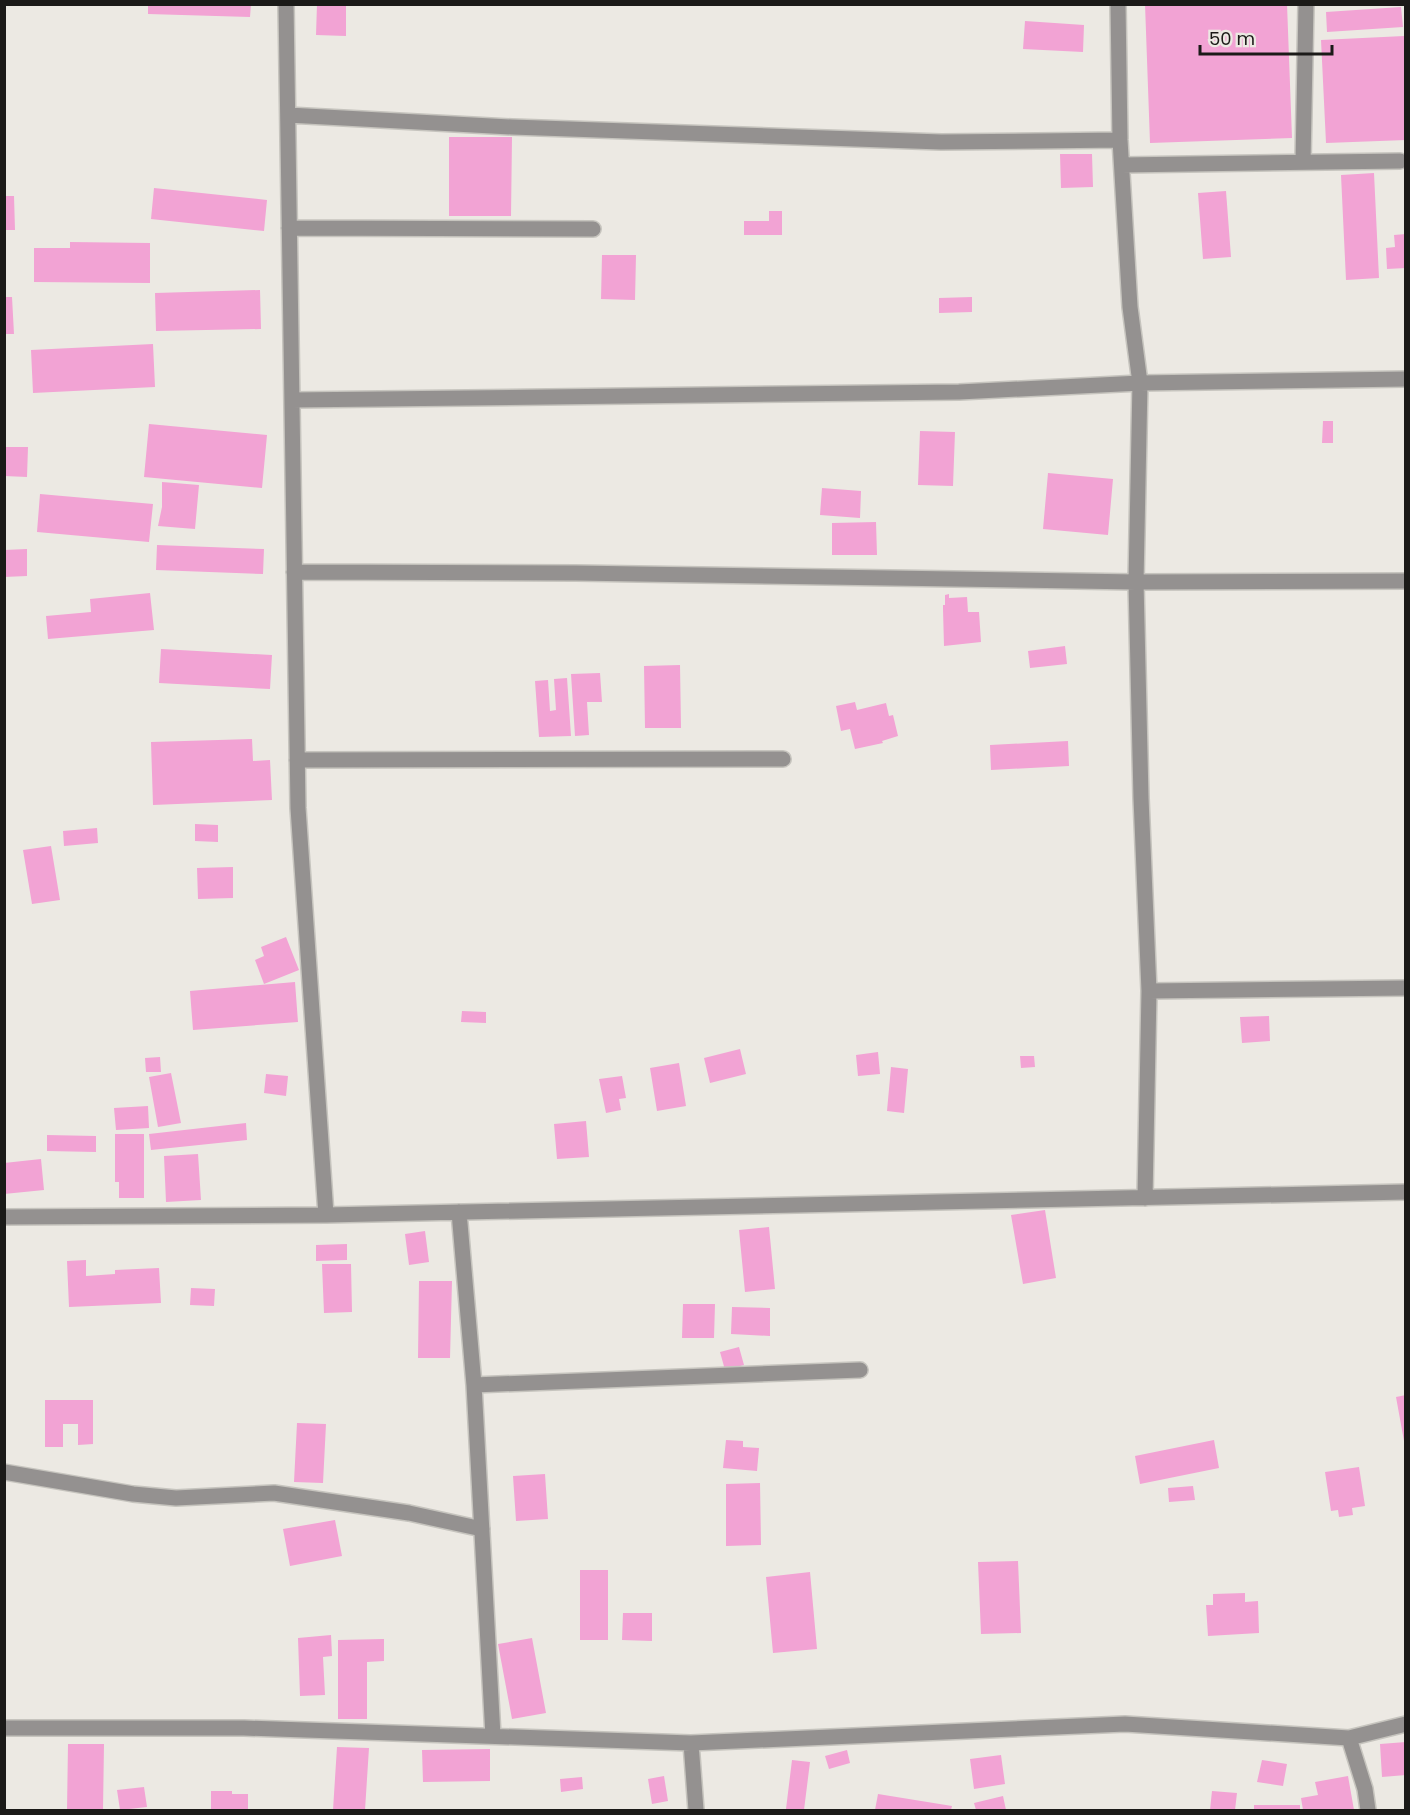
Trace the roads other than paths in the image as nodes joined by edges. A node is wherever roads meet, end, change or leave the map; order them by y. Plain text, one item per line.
1 (286, 4) edge
2 (1118, 4) edge
3 (1306, 4) edge
4 (288, 115) junction
5 (1120, 140) junction
6 (1400, 161) dead end
7 (1303, 162) junction
8 (1122, 165) junction
9 (290, 228) junction
10 (593, 230) dead end
11 (1406, 379) edge
12 (1140, 383) junction
13 (291, 400) junction
14 (294, 572) junction
15 (1406, 581) edge
16 (1136, 582) junction
17 (783, 759) dead end
18 (297, 760) junction
19 (1406, 988) edge
20 (1149, 990) junction
21 (1406, 1192) edge
22 (1145, 1198) junction
23 (459, 1212) junction
24 (326, 1215) junction
25 (4, 1217) edge
26 (860, 1370) dead end
27 (474, 1385) junction
28 (4, 1472) edge
29 (482, 1529) junction
30 (1406, 1724) edge
31 (4, 1728) edge
32 (493, 1736) junction
33 (1349, 1738) junction
34 (691, 1743) junction
35 (696, 1810) edge
36 (1368, 1810) edge

1 - 4 street
2 - 5 street
3 - 7 street
4 - 5 street
4 - 9 street
5 - 8 street
6 - 7 street
7 - 8 street
8 - 12 street
9 - 10 street
9 - 13 street
11 - 12 street
12 - 13 street
12 - 16 street
13 - 14 street
14 - 16 street
14 - 18 street
15 - 16 street
16 - 20 street
17 - 18 street
18 - 24 street
19 - 20 street
20 - 22 street
21 - 22 street
22 - 23 street
23 - 24 street
23 - 27 street
24 - 25 street
26 - 27 street
27 - 29 street
28 - 29 street
29 - 32 street
30 - 33 street
31 - 32 street
32 - 34 street
33 - 34 street
33 - 36 street
34 - 35 street

